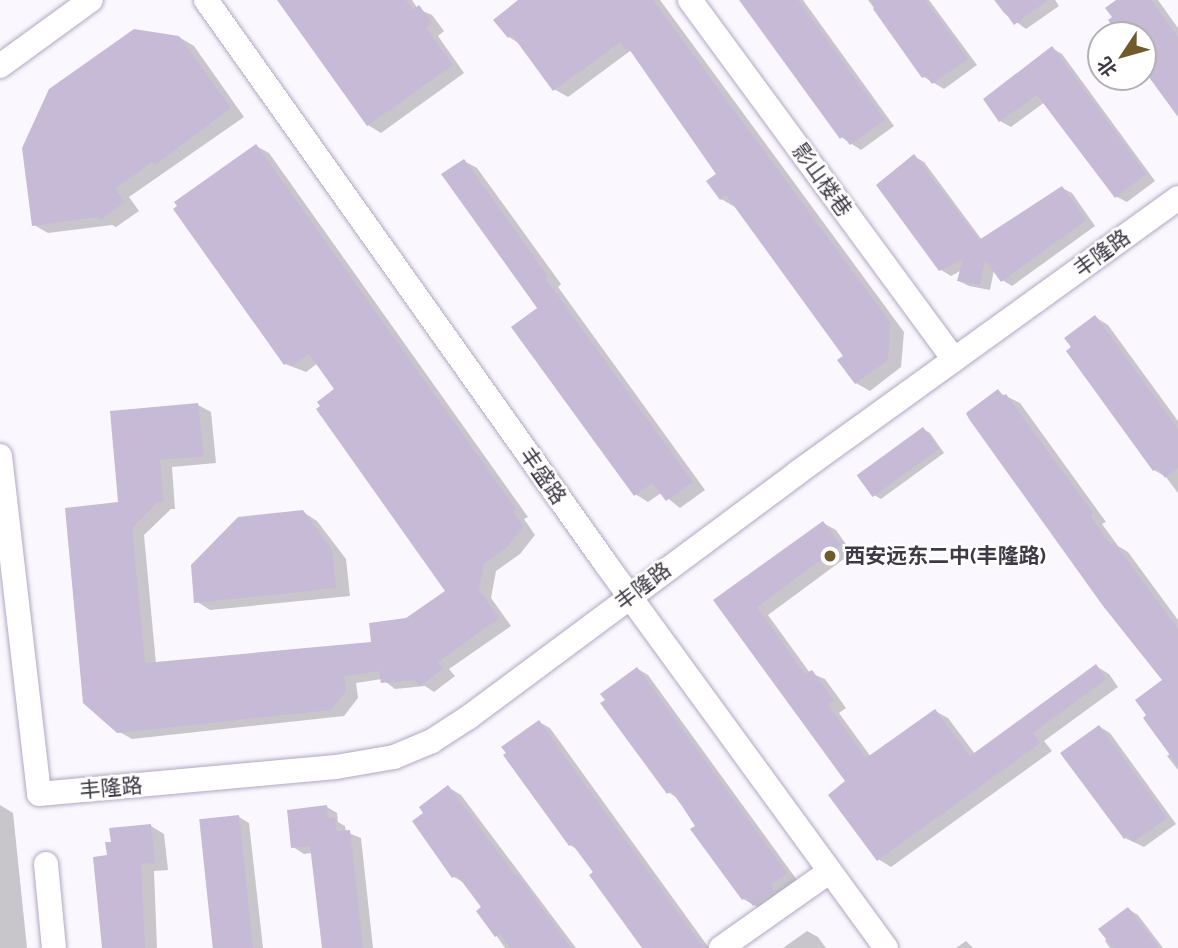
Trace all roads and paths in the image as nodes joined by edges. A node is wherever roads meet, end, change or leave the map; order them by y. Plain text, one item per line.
1 (91, 0) edge
2 (206, 0) edge
3 (690, 0) edge
4 (0, 66) edge
5 (1178, 198) edge
6 (954, 360) junction
7 (0, 456) edge
8 (630, 597) junction
9 (46, 864) dead end
10 (830, 871) junction
11 (54, 948) edge
12 (721, 948) edge
13 (886, 948) edge

1 - 4 street
2 - 8 street, 丰盛路
3 - 6 street, 影山楼巷
5 - 6 street, 丰隆路
6 - 8 street, 丰隆路
7 - 8 street, 丰隆路
8 - 10 street, 丰盛路
9 - 11 street
10 - 12 street
10 - 13 street, 丰盛路

